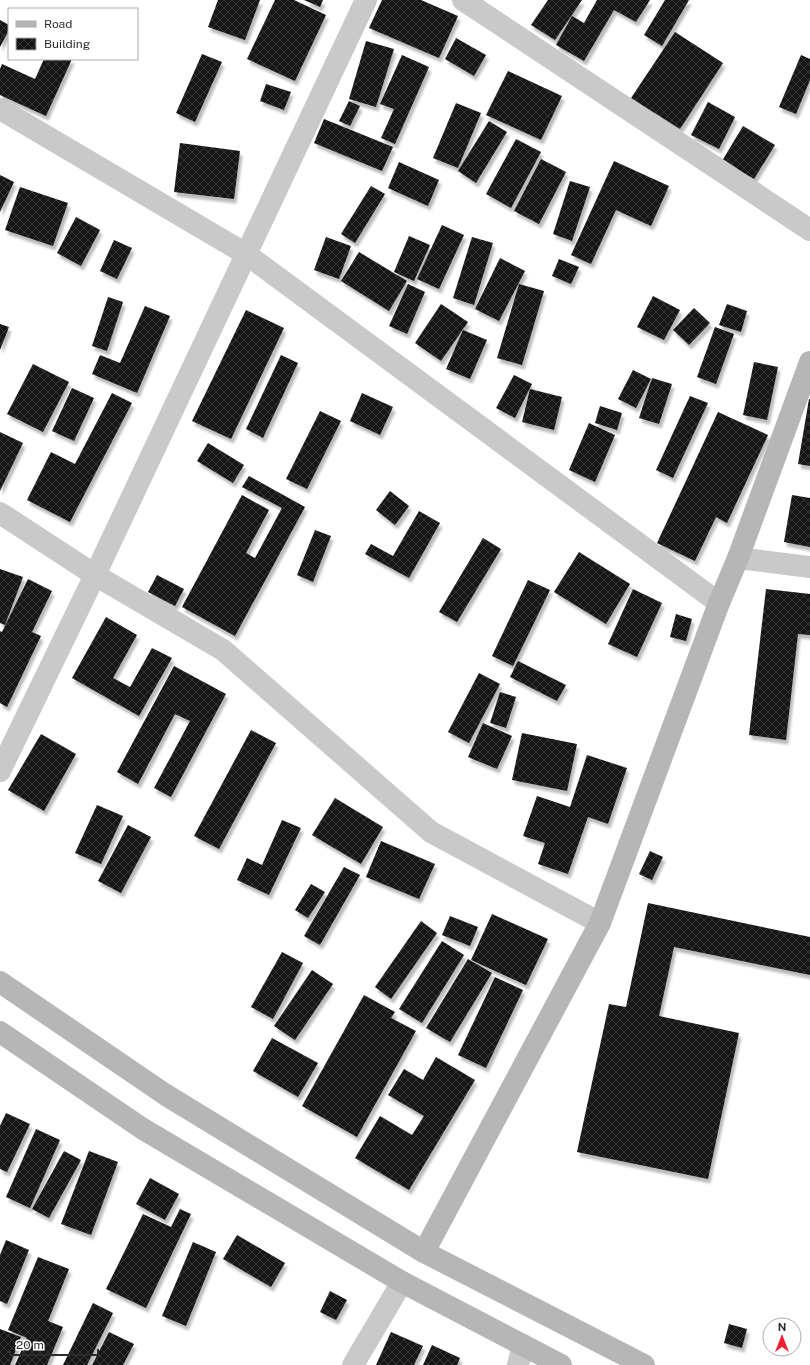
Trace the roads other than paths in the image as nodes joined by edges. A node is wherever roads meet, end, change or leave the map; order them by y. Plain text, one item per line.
1 (366, 0) edge
2 (463, 0) edge
3 (0, 109) edge
4 (810, 230) edge
5 (246, 254) junction
6 (810, 362) edge
7 (0, 513) edge
8 (738, 558) junction
9 (810, 567) edge
10 (95, 575) junction
11 (719, 603) junction
12 (0, 771) edge
13 (600, 923) junction
14 (0, 982) edge
15 (0, 1032) edge
16 (424, 1252) junction
17 (402, 1282) junction
18 (521, 1355) edge
19 (353, 1365) edge
20 (561, 1365) edge
21 (644, 1365) edge

1 - 5 street
2 - 4 street
3 - 5 street
5 - 10 street
5 - 11 street
6 - 8 main road
7 - 10 street
8 - 9 street
8 - 11 main road
10 - 12 street
10 - 13 street
11 - 13 main road
13 - 16 main road
14 - 16 main road
15 - 17 main road
16 - 21 main road
17 - 18 main road
17 - 19 street
18 - 20 main road

